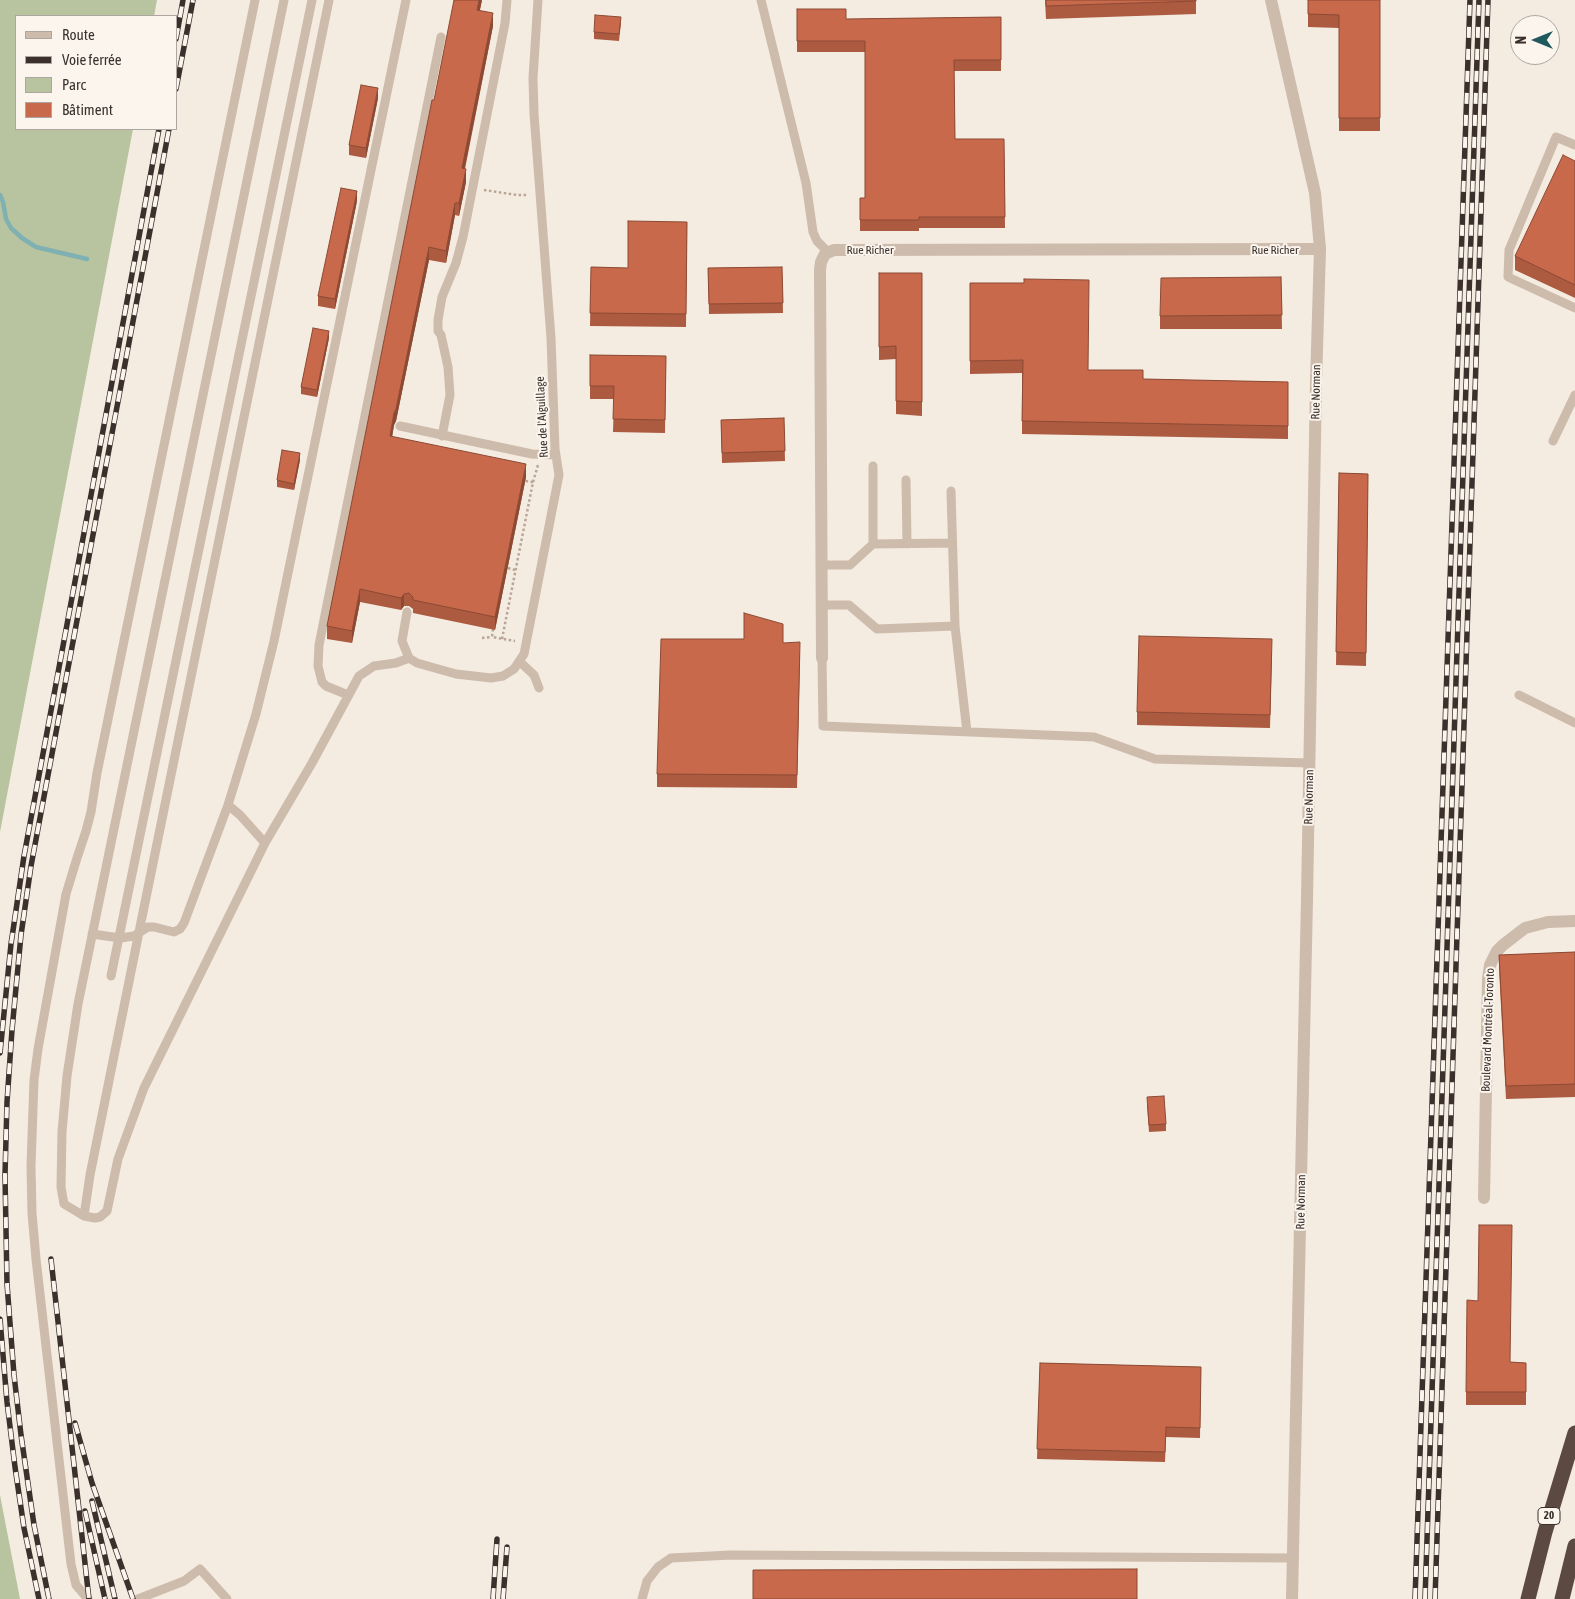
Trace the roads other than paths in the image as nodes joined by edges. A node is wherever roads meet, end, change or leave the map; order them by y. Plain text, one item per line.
1 (255, 0) edge
2 (284, 0) edge
3 (312, 0) edge
4 (329, 0) edge
5 (406, 0) edge
6 (507, 0) edge
7 (538, 0) edge
8 (761, 0) edge
9 (1272, 0) edge
10 (441, 37) dead end
11 (1575, 145) edge
12 (1320, 249) junction
13 (828, 252) junction
14 (1575, 308) edge
15 (1575, 395) edge
16 (400, 426) dead end
17 (442, 436) junction
18 (1553, 441) dead end
19 (556, 455) junction
20 (873, 466) dead end
21 (906, 480) dead end
22 (951, 491) dead end
23 (951, 543) junction
24 (873, 544) junction
25 (907, 544) junction
26 (821, 565) junction
27 (821, 605) junction
28 (407, 612) dead end
29 (955, 626) junction
30 (409, 658) junction
31 (822, 658) joint
32 (520, 662) junction
33 (539, 688) dead end
34 (348, 695) junction
35 (1519, 695) dead end
36 (1575, 723) edge
37 (967, 732) junction
38 (1310, 763) junction
39 (228, 805) junction
40 (265, 843) junction
41 (1575, 921) edge
42 (139, 932) junction
43 (92, 934) junction
44 (120, 938) junction
45 (111, 976) dead end
46 (1484, 1198) dead end
47 (84, 1216) junction
48 (1575, 1433) edge
49 (1575, 1546) edge
50 (1293, 1558) junction
51 (142, 1598) edge
52 (88, 1599) edge
53 (227, 1599) edge
54 (642, 1599) edge
55 (1292, 1599) edge
56 (1528, 1599) edge
57 (1562, 1599) edge

1 - 52 lane
2 - 43 lane
3 - 44 lane
4 - 42 lane
5 - 39 lane
6 - 17 lane
7 - 19 lane, Rue de l'Aiguillage
8 - 13 lane
9 - 12 street, Rue Norman
10 - 34 lane
11 - 14 lane
12 - 13 street, Rue Richer
12 - 38 street, Rue Norman
13 - 26 street, Rue Richer
15 - 18 lane
16 - 17 lane
17 - 19 lane
19 - 32 lane, Rue de l'Aiguillage
20 - 24 lane
21 - 25 lane
22 - 23 lane
23 - 25 lane
23 - 29 lane
24 - 25 lane
24 - 26 lane
26 - 27 street, Rue Richer
27 - 29 lane
27 - 31 street, Rue Richer
28 - 30 lane
29 - 37 lane
30 - 32 lane
30 - 34 lane
31 - 37 lane
32 - 33 lane
34 - 40 lane
35 - 36 lane
37 - 38 lane
38 - 50 street, Rue Norman
39 - 40 lane
39 - 42 lane
40 - 47 lane
41 - 46 street, Boulevard Montréal-Toronto
42 - 44 lane
42 - 47 lane
43 - 44 lane
43 - 47 lane
44 - 45 lane
48 - 56 highway, 20
49 - 57 highway
50 - 54 lane
50 - 55 street, Rue Norman
51 - 53 lane

